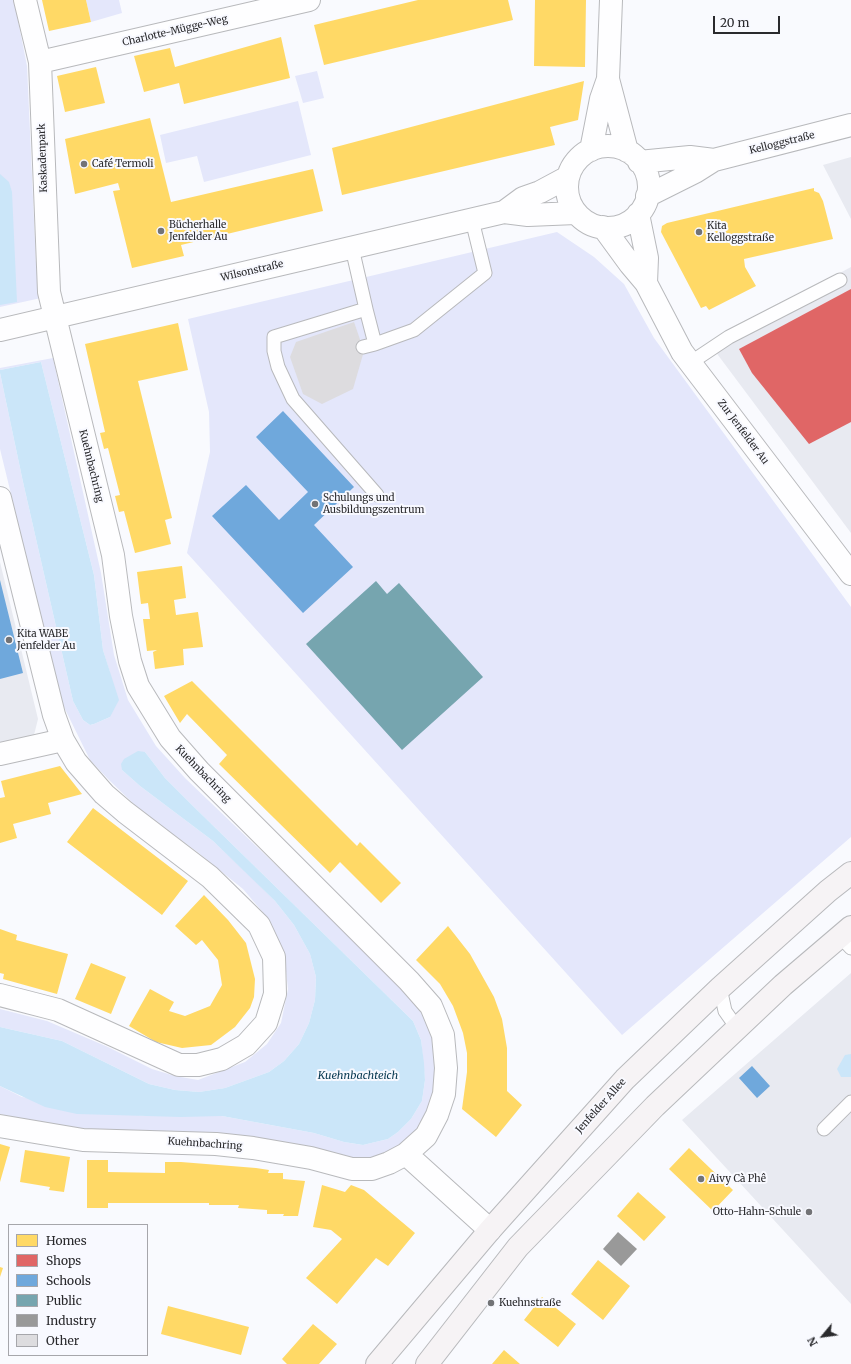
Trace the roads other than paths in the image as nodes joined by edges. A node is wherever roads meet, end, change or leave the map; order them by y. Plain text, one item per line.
1 (25, 0) edge
2 (309, 0) edge
3 (611, 0) edge
4 (40, 62) junction
5 (608, 79) junction
6 (851, 125) edge
7 (591, 150) junction
8 (633, 157) junction
9 (714, 160) junction
10 (568, 176) junction
11 (642, 205) junction
12 (504, 212) junction
13 (576, 213) junction
14 (472, 220) junction
15 (603, 228) junction
16 (352, 248) junction
17 (840, 280) dead end
18 (646, 283) junction
19 (366, 309) junction
20 (56, 317) junction
21 (0, 330) edge
22 (690, 362) junction
23 (377, 495) dead end
24 (0, 498) edge
25 (851, 574) edge
26 (63, 740) junction
27 (0, 754) edge
28 (851, 873) edge
29 (847, 937) edge
30 (720, 988) junction
31 (0, 995) edge
32 (737, 1028) junction
33 (851, 1102) edge
34 (0, 1126) edge
35 (824, 1129) dead end
36 (406, 1154) junction
37 (490, 1230) junction
38 (505, 1263) junction
39 (377, 1364) edge
40 (427, 1364) edge

1 - 4 street, Kaskadenpark
2 - 4 street, Charlotte-Mügge-Weg
3 - 5 street
4 - 20 street, Kaskadenpark
5 - 7 street
5 - 8 street
6 - 9 street, Kelloggstraße
7 - 8 street
7 - 10 street
8 - 9 street, Kelloggstraße
8 - 11 street
9 - 11 street, Kelloggstraße
10 - 12 street, Wilsonstraße
10 - 13 street
11 - 15 street
11 - 18 street, Zur Jenfelder Au
12 - 13 street, Wilsonstraße
12 - 14 street, Wilsonstraße
13 - 15 street
14 - 16 street, Wilsonstraße
14 - 19 lane
15 - 18 street, Zur Jenfelder Au
16 - 19 lane
16 - 20 street, Wilsonstraße
17 - 22 lane
18 - 22 street, Zur Jenfelder Au
19 - 23 lane
20 - 21 street, Wilsonstraße
20 - 36 street, Kuehnbachring
22 - 25 street, Zur Jenfelder Au
24 - 26 street
26 - 27 street
26 - 31 street
28 - 30 main road, Jenfelder Allee
29 - 32 main road
30 - 32 lane
30 - 37 main road, Jenfelder Allee
32 - 38 main road
33 - 35 lane
34 - 36 street, Kuehnbachring
36 - 37 street
37 - 38 main road
37 - 39 main road, Jenfelder Allee
38 - 40 main road

